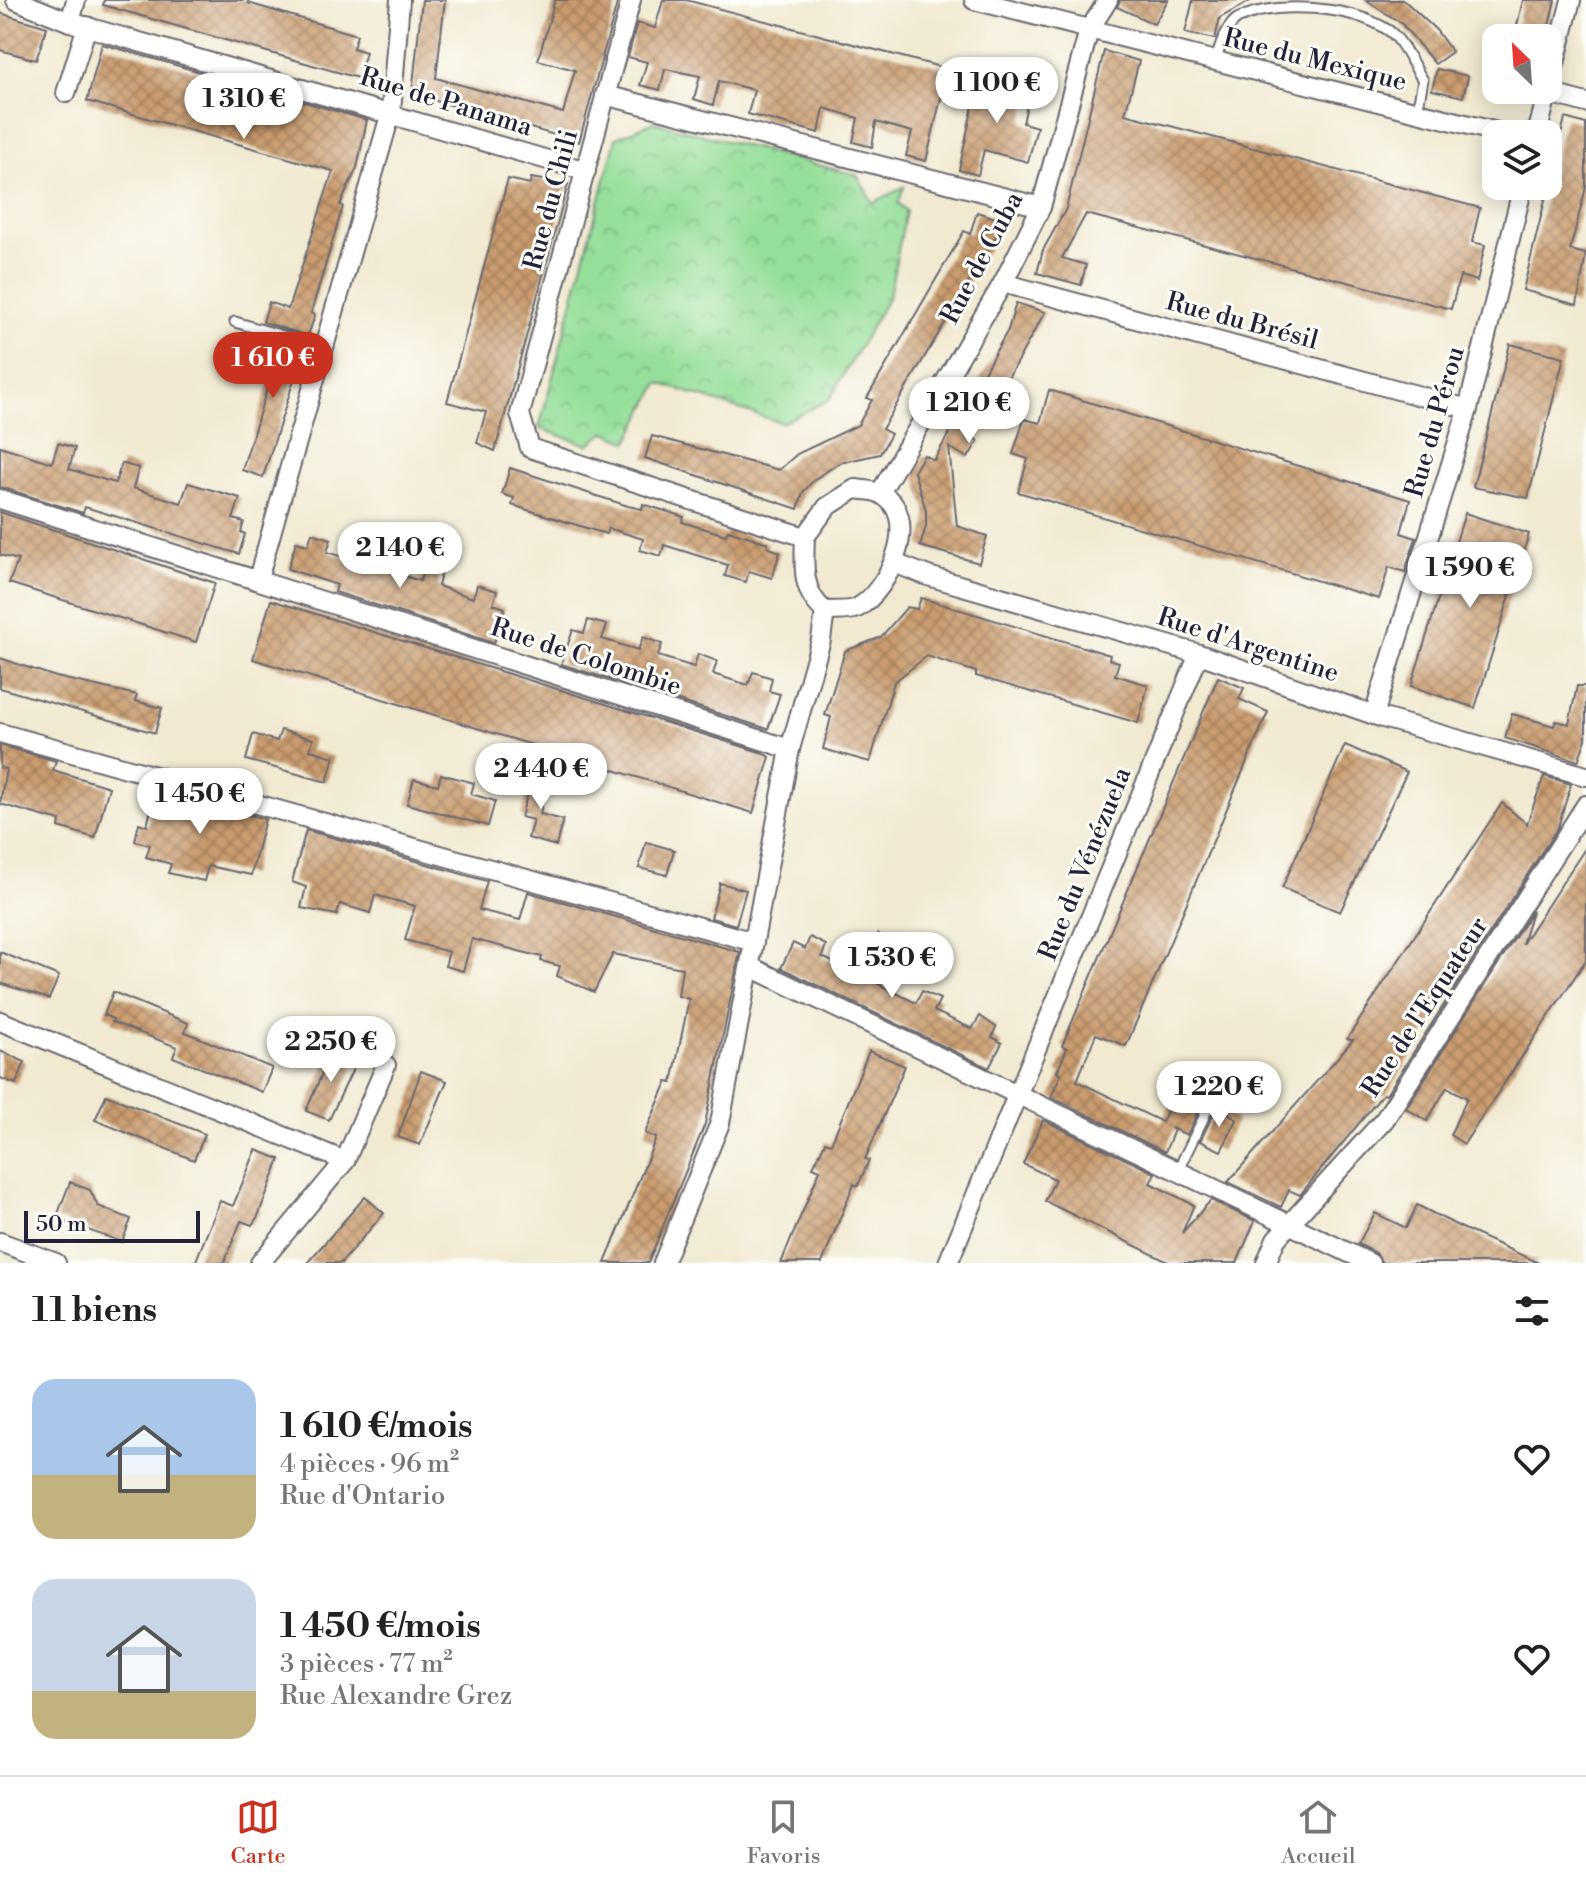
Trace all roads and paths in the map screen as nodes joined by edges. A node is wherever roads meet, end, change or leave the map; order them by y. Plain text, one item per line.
1 (16, 0) edge
2 (76, 0) edge
3 (400, 0) edge
4 (631, 0) edge
5 (974, 0) edge
6 (1108, 0) edge
7 (1571, 0) edge
8 (78, 24) junction
9 (1089, 30) junction
10 (1562, 38) edge
11 (1215, 61) junction
12 (66, 93) dead end
13 (605, 95) junction
14 (1562, 97) edge
15 (1586, 103) edge
16 (391, 112) junction
17 (1417, 112) junction
18 (1482, 128) edge
19 (586, 171) junction
20 (1520, 200) edge
21 (1041, 207) junction
22 (1003, 283) junction
23 (235, 322) dead end
24 (324, 348) junction
25 (1468, 409) junction
26 (880, 493) junction
27 (0, 499) edge
28 (805, 537) junction
29 (894, 563) junction
30 (258, 579) junction
31 (825, 611) junction
32 (1199, 654) junction
33 (1374, 715) junction
34 (0, 733) edge
35 (790, 749) junction
36 (1586, 776) edge
37 (1586, 805) edge
38 (754, 942) junction
39 (751, 967) junction
40 (0, 1021) edge
41 (386, 1065) dead end
42 (1222, 1080) dead end
43 (1018, 1094) junction
44 (345, 1161) junction
45 (1178, 1170) junction
46 (1290, 1225) junction
47 (0, 1242) edge
48 (56, 1263) edge
49 (260, 1263) edge
50 (663, 1263) edge
51 (948, 1263) edge
52 (1266, 1263) edge
53 (1370, 1263) edge

1 - 8 street, Rue de Panama
2 - 8 street
3 - 16 street
4 - 13 street, Rue du Chili
5 - 9 street, Rue du Mexique
6 - 9 street, Rue de Cuba
7 - 10 street
8 - 12 street
8 - 16 street, Rue de Panama
9 - 11 street, Rue du Mexique
9 - 21 street, Rue de Cuba
11 - 17 street, Rue du Mexique
11 - 17 lane
13 - 19 street, Rue du Chili
13 - 21 street
14 - 15 street
16 - 19 street, Rue de Panama
16 - 24 street
17 - 18 street, Rue du Mexique
19 - 28 street, Rue du Chili
20 - 25 street, Rue du Pérou
21 - 22 street, Rue de Cuba
22 - 25 street, Rue du Brésil
22 - 26 street, Rue de Cuba
23 - 24 lane
24 - 30 street
25 - 33 street, Rue du Pérou
26 - 28 street
26 - 29 street
27 - 30 street, Rue de Colombie
28 - 31 street
29 - 31 street
29 - 32 street, Rue d'Argentine
30 - 35 street, Rue de Colombie
31 - 35 street
32 - 33 street, Rue d'Argentine
32 - 43 street, Rue du Vénézuela
33 - 36 street, Rue d'Argentine
34 - 38 street
35 - 38 street
37 - 46 street, Rue de l'Equateur
38 - 39 street
39 - 43 street
39 - 50 street
40 - 44 street
41 - 44 street
42 - 45 lane
43 - 45 street
43 - 51 street, Rue du Vénézuela
44 - 49 street
45 - 46 street
46 - 52 street, Rue de l'Equateur
46 - 53 street
47 - 48 street

